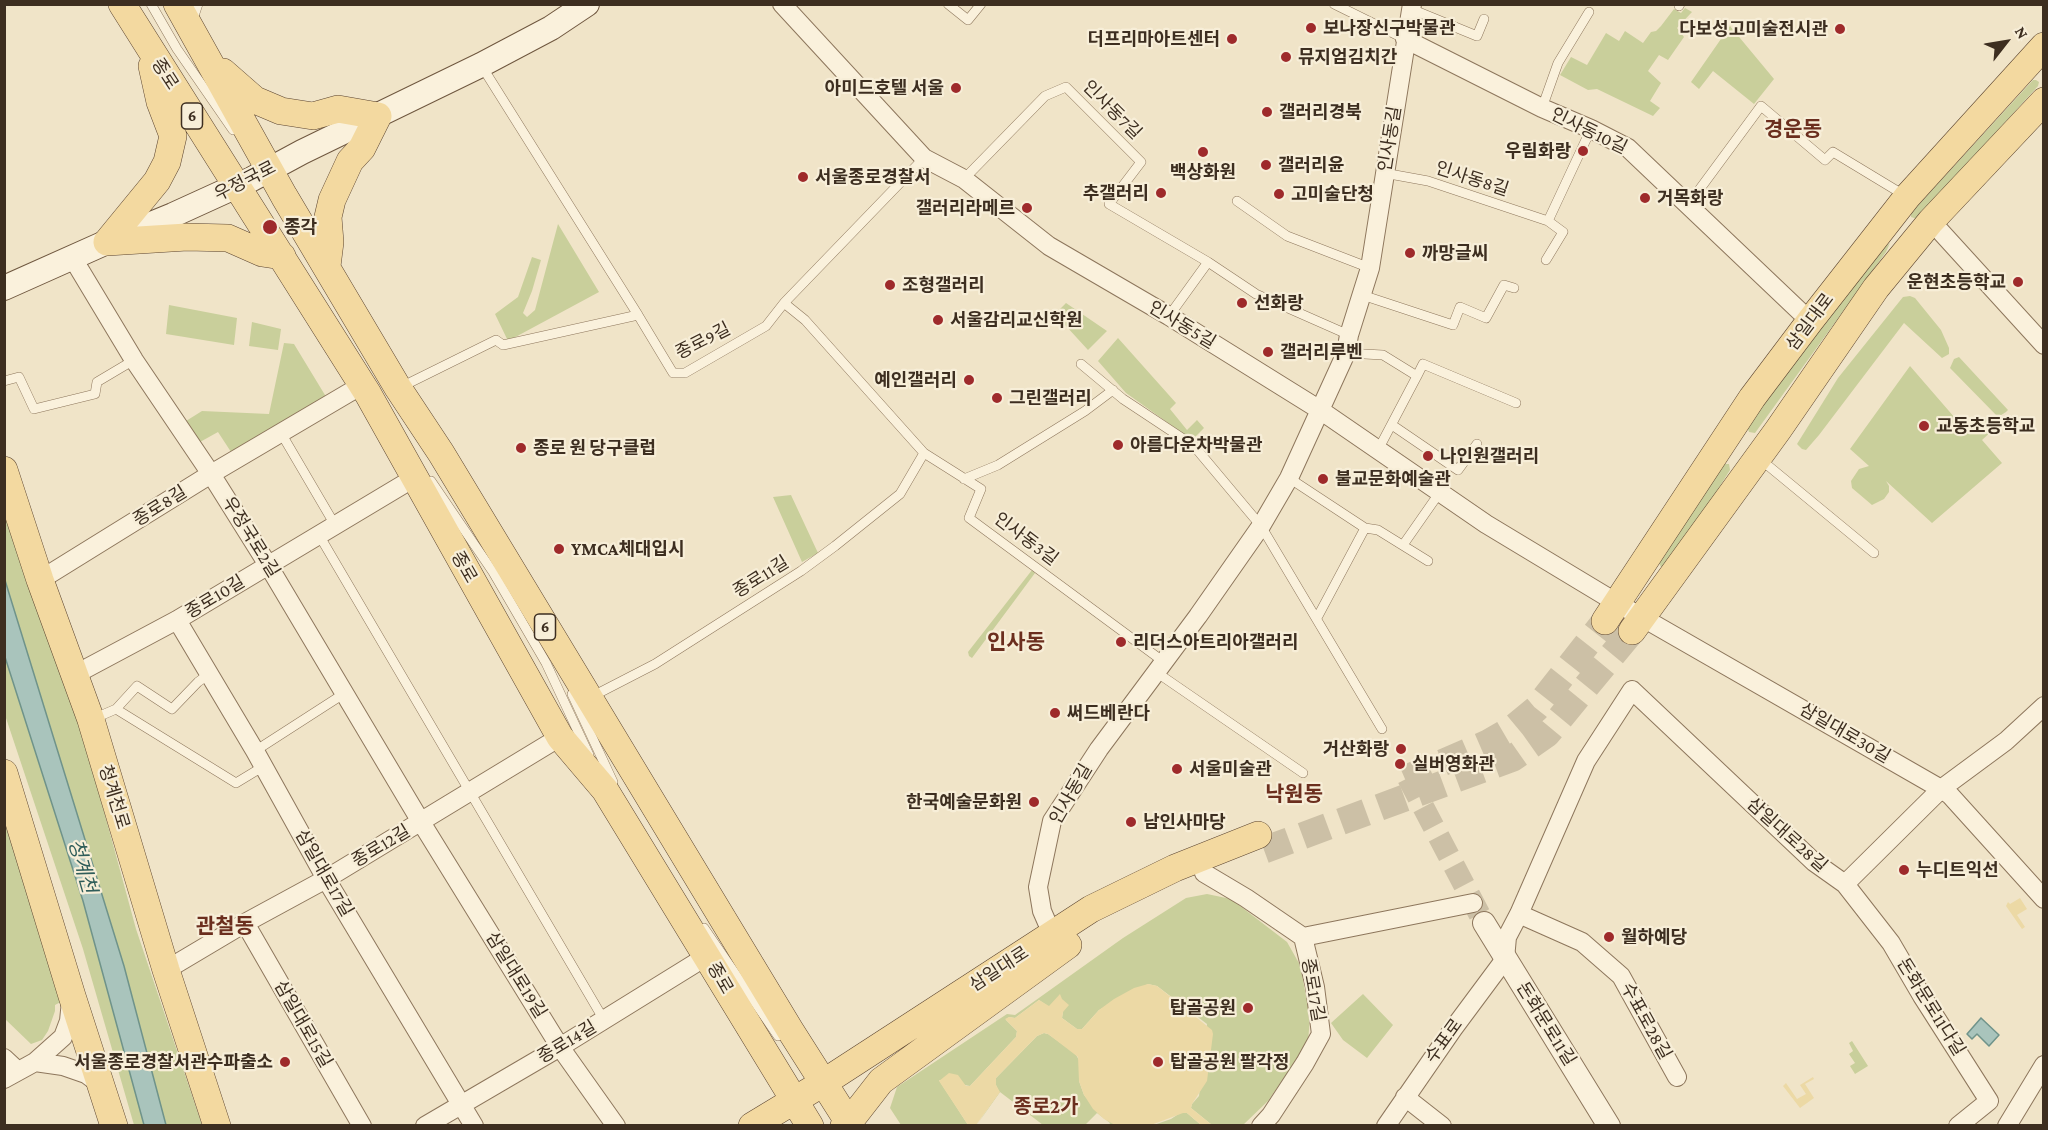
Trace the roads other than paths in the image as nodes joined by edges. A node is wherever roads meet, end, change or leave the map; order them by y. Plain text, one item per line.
1 (122, 4) edge
2 (151, 4) edge
3 (177, 4) edge
4 (587, 4) edge
5 (782, 4) edge
6 (948, 4) edge
7 (981, 4) edge
8 (1334, 4) edge
9 (1411, 7) edge
10 (1589, 12) dead end
11 (194, 16) edge
12 (1484, 19) dead end
13 (1405, 39) junction
14 (2043, 46) edge
15 (147, 47) junction
16 (207, 57) junction
17 (481, 65) junction
18 (2043, 73) edge
19 (2043, 90) edge
20 (2000, 94) junction
21 (2043, 101) edge
22 (1542, 108) junction
23 (378, 116) junction
24 (1591, 129) junction
25 (2017, 130) junction
26 (924, 158) junction
27 (269, 169) junction
28 (1384, 173) junction
29 (964, 179) junction
30 (237, 186) junction
31 (1907, 197) junction
32 (1237, 201) dead end
33 (1688, 205) junction
34 (1548, 221) junction
35 (1931, 221) junction
36 (107, 242) junction
37 (282, 256) junction
38 (72, 257) junction
39 (1546, 260) dead end
40 (1208, 262) junction
41 (327, 266) junction
42 (1370, 268) junction
43 (4, 288) edge
44 (1514, 288) dead end
45 (1362, 295) junction
46 (784, 303) junction
47 (638, 315) junction
48 (1169, 316) junction
49 (1810, 321) junction
50 (1347, 344) junction
51 (2043, 345) edge
52 (134, 360) junction
53 (1081, 364) dead end
54 (1417, 376) junction
55 (4, 381) edge
56 (398, 388) junction
57 (365, 390) junction
58 (1113, 390) junction
59 (1752, 398) junction
60 (1516, 403) dead end
61 (1320, 410) junction
62 (1392, 425) junction
63 (1778, 430) junction
64 (281, 433) junction
65 (1477, 444) dead end
66 (1378, 450) junction
67 (924, 453) junction
68 (1758, 457) junction
69 (4, 470) edge
70 (420, 473) junction
71 (211, 474) junction
72 (1289, 478) junction
73 (964, 479) junction
74 (1440, 492) junction
75 (335, 525) junction
76 (1261, 526) junction
77 (1365, 528) junction
78 (318, 536) junction
79 (1403, 545) junction
80 (1874, 554) dead end
81 (1428, 561) dead end
82 (268, 565) junction
83 (40, 580) junction
84 (1611, 612) junction
85 (1317, 618) junction
86 (177, 620) junction
87 (542, 621) junction
88 (1637, 623) junction
89 (1160, 667) junction
90 (75, 675) junction
91 (209, 675) junction
92 (564, 675) dead end
93 (579, 692) junction
94 (345, 693) junction
95 (2043, 706) edge
96 (116, 709) junction
97 (91, 720) junction
98 (1382, 729) dead end
99 (560, 737) junction
100 (260, 759) junction
101 (4, 773) edge
102 (1303, 773) dead end
103 (1941, 789) junction
104 (605, 790) junction
105 (471, 792) junction
106 (421, 822) junction
107 (1204, 873) junction
108 (326, 879) junction
109 (1845, 884) junction
110 (678, 889) dead end
111 (2043, 899) edge
112 (1478, 913) joint
113 (1519, 914) junction
114 (698, 918) dead end
115 (245, 923) junction
116 (1052, 934) junction
117 (1303, 937) junction
118 (707, 956) junction
119 (1505, 959) junction
120 (166, 970) junction
121 (72, 996) junction
122 (603, 1020) junction
123 (560, 1047) junction
124 (4, 1058) edge
125 (34, 1062) junction
126 (2043, 1065) edge
127 (11, 1075) edge
128 (1677, 1077) dead end
129 (823, 1083) junction
130 (101, 1085) junction
131 (1405, 1096) junction
132 (794, 1101) junction
133 (462, 1104) junction
134 (848, 1124) edge
135 (114, 1125) edge
136 (217, 1125) edge
137 (362, 1125) edge
138 (425, 1125) edge
139 (474, 1125) edge
140 (616, 1125) edge
141 (752, 1125) edge
142 (810, 1125) edge
143 (1261, 1125) edge
144 (1386, 1125) edge
145 (1442, 1125) edge
146 (1610, 1125) edge
147 (1958, 1125) edge
148 (2007, 1125) edge

1 - 15 main road, 종로 / 6
2 - 27 lane
3 - 11 main road, 종로 / 6
4 - 17 main road, 우정국로
5 - 26 street, 인사동5길
6 - 7 lane
8 - 13 lane
9 - 12 lane, 인사동길
9 - 13 street, 인사동길
10 - 22 lane, 인사동10길
11 - 16 main road, 종로 / 6
13 - 22 street, 인사동10길
13 - 28 street, 인사동길
14 - 20 main road, 삼일대로
15 - 30 main road, 종로 / 6
15 - 36 main road
16 - 23 main road
16 - 27 main road, 종로 / 6
17 - 23 main road, 우정국로
17 - 47 lane
18 - 20 main road
19 - 25 main road
20 - 31 main road, 삼일대로
21 - 25 main road, 삼일대로
22 - 24 street, 인사동10길
23 - 27 main road, 우정국로
23 - 41 main road
24 - 33 street, 인사동10길
24 - 34 lane
25 - 35 main road, 삼일대로
26 - 29 street, 인사동5길
26 - 46 lane, 종로9길
27 - 30 main road, 우정국로
27 - 41 main road, 종로 / 6
28 - 34 lane, 인사동8길
28 - 42 street, 인사동길
29 - 40 lane, 인사동7길
29 - 48 street, 인사동5길
30 - 36 main road, 우정국로
30 - 37 main road, 종로 / 6
31 - 33 lane
31 - 49 main road, 삼일대로
32 - 42 lane
33 - 49 street, 인사동10길
34 - 39 lane
35 - 51 street
35 - 63 main road, 삼일대로
36 - 37 main road
36 - 38 main road, 우정국로
37 - 57 main road, 종로 / 6
38 - 43 main road, 우정국로
38 - 52 street, 우정국로2길
40 - 48 lane
40 - 50 lane, 인사동7길
41 - 56 main road, 종로 / 6
42 - 45 street, 인사동길
44 - 45 lane
45 - 50 street, 인사동길
46 - 47 lane, 종로9길
46 - 67 lane, 인사동3길
47 - 56 lane
48 - 61 street, 인사동5길
49 - 59 main road, 삼일대로
50 - 54 lane
50 - 61 street, 인사동길
52 - 55 lane
52 - 71 street, 우정국로2길
53 - 58 lane
54 - 60 lane
54 - 62 lane
56 - 87 main road, 종로 / 6
57 - 64 street, 종로8길
57 - 70 main road, 종로 / 6
58 - 73 lane
58 - 76 lane
59 - 63 main road
59 - 84 main road, 삼일대로
61 - 66 street, 인사동5길
61 - 72 street, 인사동길
62 - 65 lane
62 - 66 lane
63 - 68 main road, 삼일대로
64 - 71 street, 종로8길
64 - 75 lane
66 - 74 street, 인사동5길
67 - 73 lane, 인사동3길
67 - 93 lane, 종로11길
68 - 80 lane
68 - 88 main road, 삼일대로
69 - 83 main road, 청계천로
70 - 75 street, 종로10길
70 - 99 main road, 종로 / 6
70 - 104 lane
71 - 82 street, 우정국로2길
71 - 83 street, 종로8길
72 - 76 street, 인사동길
72 - 77 lane
73 - 89 lane, 인사동3길
74 - 79 lane
74 - 84 street, 인사동5길
75 - 78 street, 종로10길
76 - 85 lane
76 - 89 street, 인사동길
77 - 79 lane
77 - 85 lane
78 - 82 street, 종로10길
78 - 105 lane
79 - 81 lane
82 - 86 street, 종로10길
82 - 94 street, 우정국로2길
83 - 90 main road, 청계천로
84 - 88 street, 삼일대로30길
85 - 98 lane
86 - 90 street, 종로10길
86 - 91 street, 삼일대로17길
87 - 92 lane
87 - 93 main road, 종로 / 6
88 - 103 street, 삼일대로30길
89 - 102 lane
89 - 116 street, 인사동길
90 - 97 main road, 청계천로
91 - 96 lane
91 - 100 street, 삼일대로17길
93 - 110 lane
93 - 129 main road, 종로 / 6
94 - 100 lane
94 - 106 street, 우정국로2길
95 - 103 street, 삼일대로28길
96 - 97 lane
96 - 100 lane
97 - 120 main road, 청계천로
99 - 104 main road, 종로 / 6
99 - 105 street, 종로12길
100 - 108 street, 삼일대로17길
101 - 121 main road
103 - 109 street, 삼일대로28길
103 - 111 street, 삼일대로30길
104 - 118 main road, 종로 / 6
105 - 106 street, 종로12길
105 - 122 lane
106 - 108 street, 종로12길
106 - 123 street, 삼일대로19길
107 - 116 main road, 삼일대로
107 - 117 street
107 - 134 main road, 삼일대로
108 - 115 street, 종로12길
108 - 133 street, 삼일대로17길
109 - 113 street, 삼일대로28길
109 - 147 street, 돈화문로11다길
112 - 117 street, 종로17길
112 - 119 street, 돈화문로11길
113 - 119 street
113 - 128 street, 수표로28길
114 - 129 lane
115 - 120 street, 종로12길
115 - 137 street, 삼일대로15길
116 - 129 main road, 삼일대로
117 - 143 street, 종로17길
118 - 122 street, 종로14길
118 - 132 main road, 종로 / 6
119 - 131 street, 수표로
119 - 146 street, 돈화문로11길
120 - 136 main road, 청계천로
121 - 125 street
121 - 130 main road
122 - 123 street, 종로14길
123 - 133 street, 종로14길
123 - 140 street, 삼일대로19길
124 - 127 street
125 - 127 street
125 - 130 street
126 - 148 street
129 - 132 main road, 삼일대로
129 - 134 main road, 종로 / 6
130 - 135 main road
131 - 144 street, 수표로
131 - 145 street
132 - 141 main road, 삼일대로
132 - 142 main road, 종로 / 6
133 - 138 street, 종로14길
133 - 139 street, 삼일대로17길

